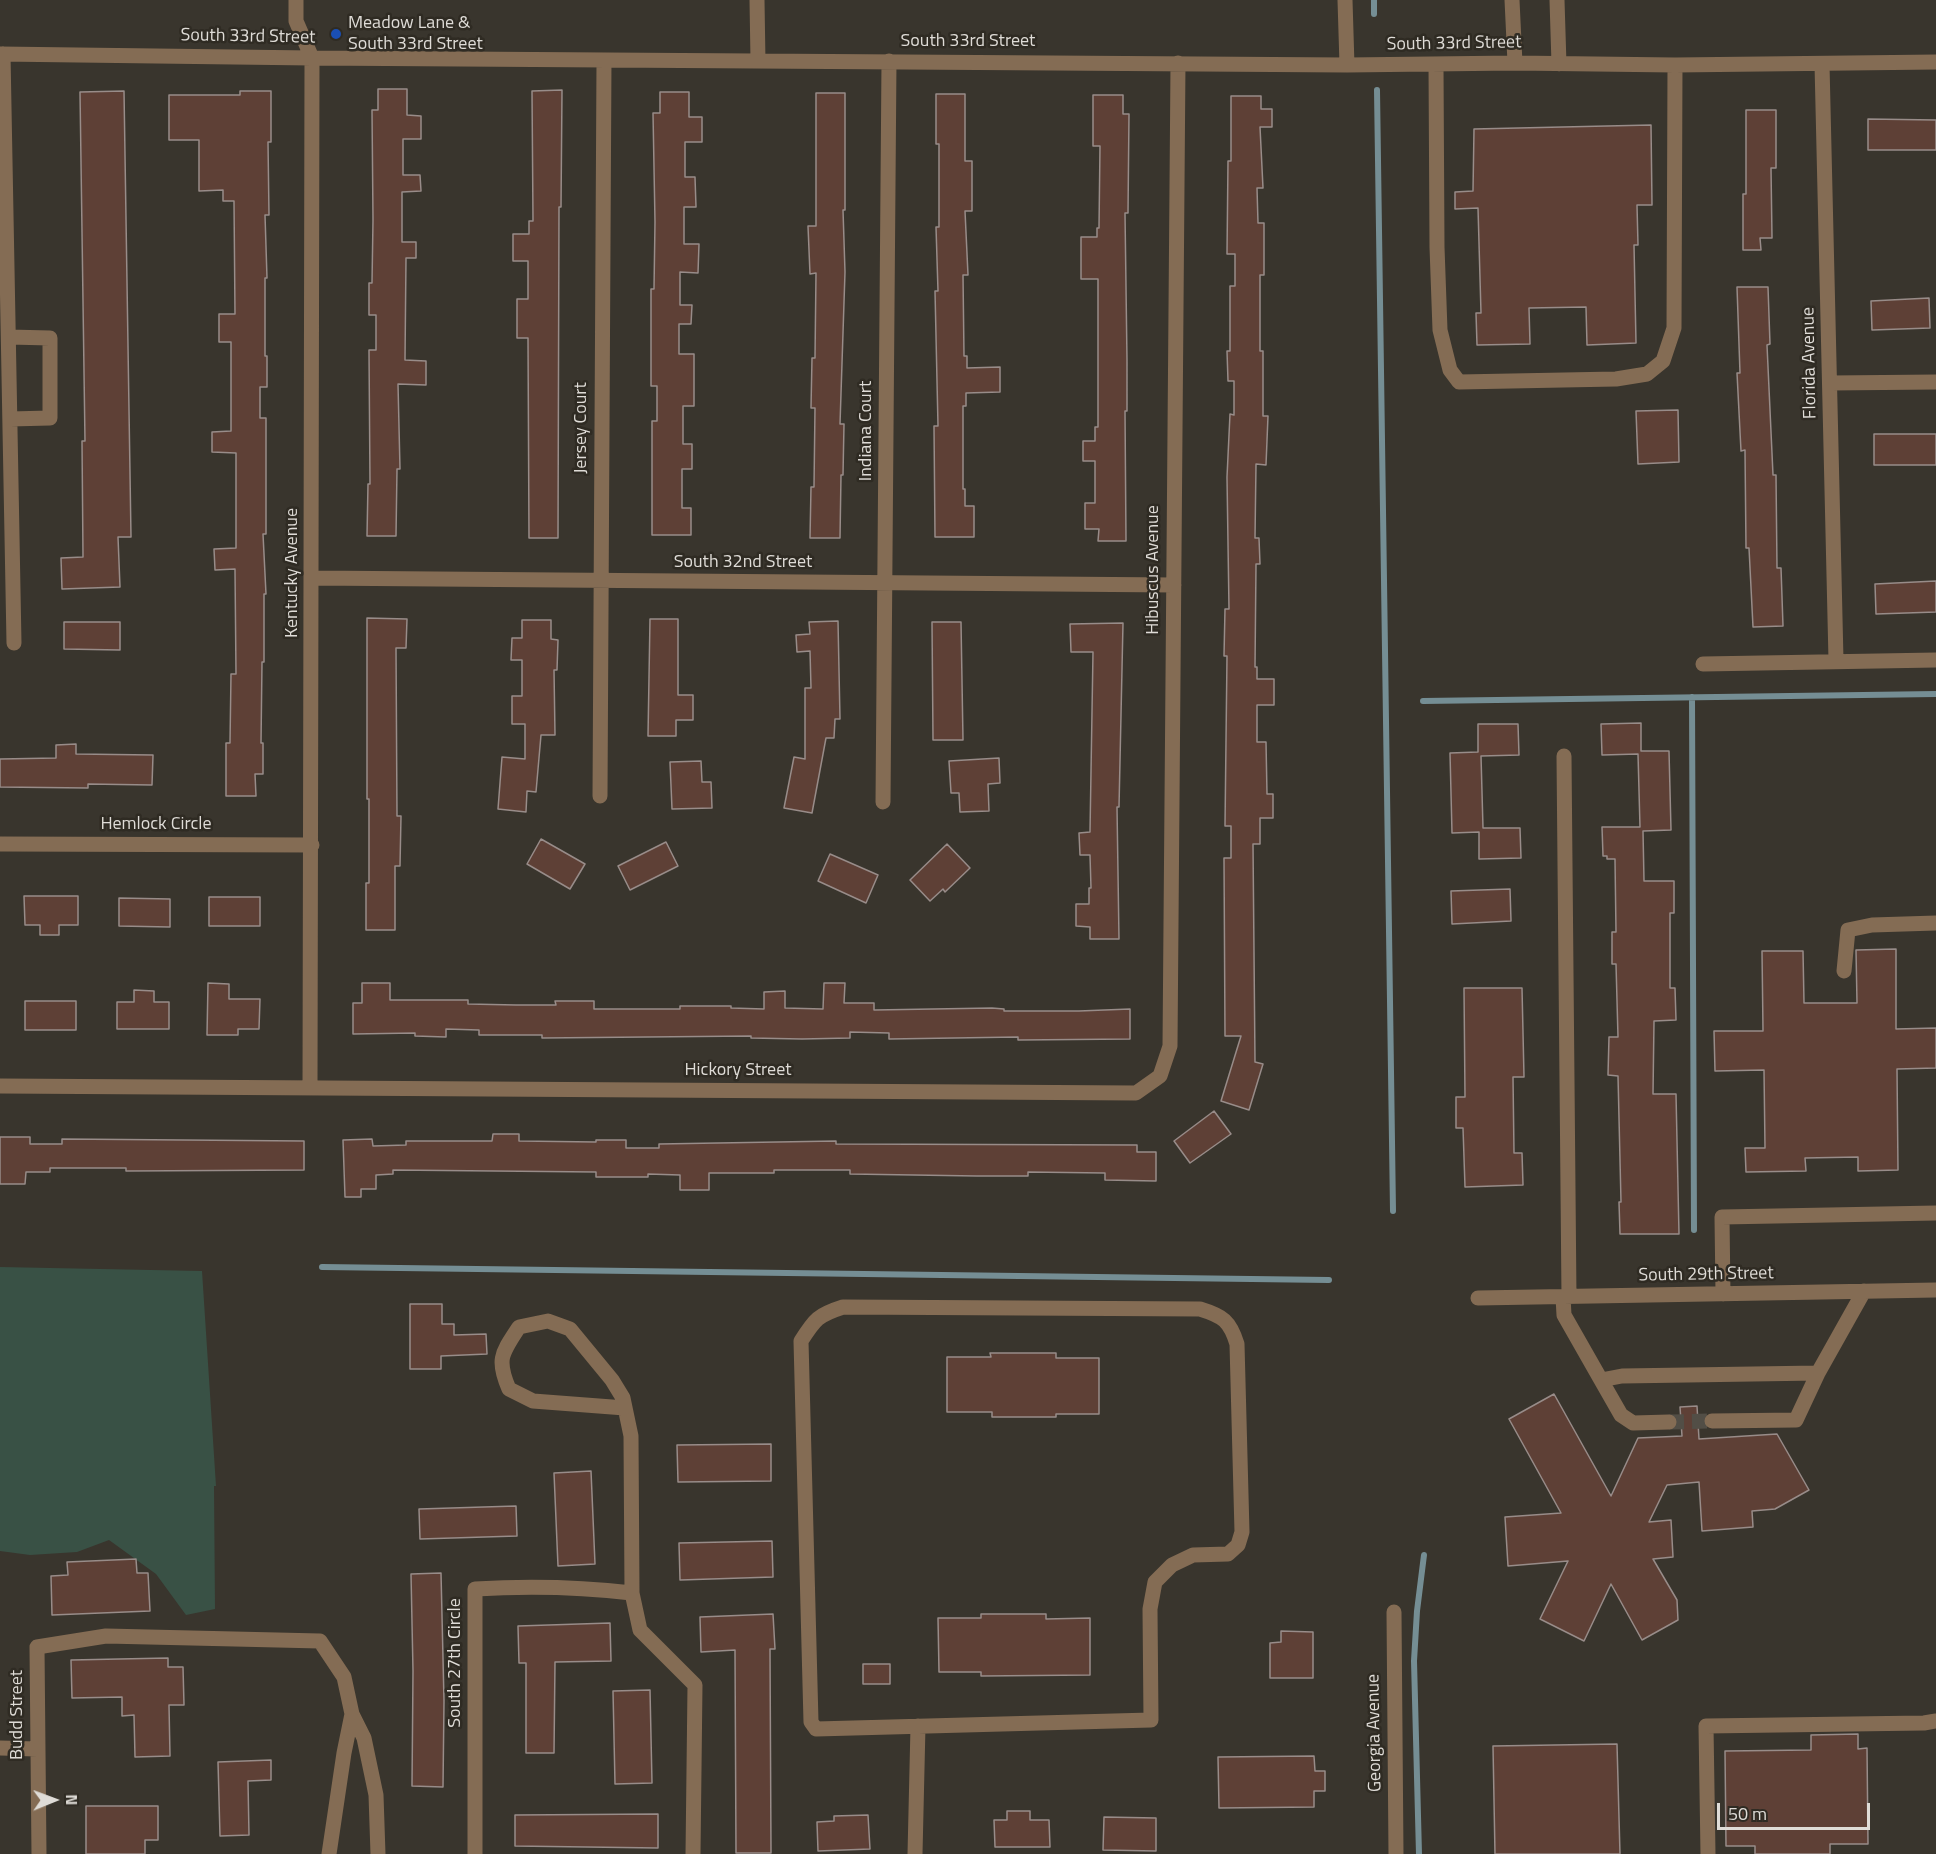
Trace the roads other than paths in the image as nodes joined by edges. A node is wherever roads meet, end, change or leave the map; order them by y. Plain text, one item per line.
1 (296, 0) edge
2 (757, 0) edge
3 (1346, 0) edge
4 (1512, 0) edge
5 (1557, 0) edge
6 (2, 54) edge
7 (312, 58) junction
8 (604, 60) junction
9 (758, 61) junction
10 (889, 61) junction
11 (1936, 62) edge
12 (1178, 63) junction
13 (1515, 63) junction
14 (1347, 64) junction
15 (1558, 64) junction
16 (1822, 64) junction
17 (1436, 65) junction
18 (1675, 65) junction
19 (9, 337) junction
20 (1936, 382) edge
21 (1830, 383) junction
22 (10, 419) junction
23 (313, 578) junction
24 (600, 582) junction
25 (885, 584) junction
26 (1174, 585) junction
27 (14, 643) dead end
28 (1836, 660) junction
29 (1936, 660) edge
30 (1703, 664) dead end
31 (1564, 756) dead end
32 (600, 796) dead end
33 (883, 802) dead end
34 (0, 844) edge
35 (312, 845) junction
36 (1936, 923) edge
37 (1844, 971) dead end
38 (1160, 1076) joint
39 (0, 1086) edge
40 (310, 1088) junction
41 (1936, 1213) edge
42 (1936, 1290) edge
43 (1864, 1291) junction
44 (1723, 1294) junction
45 (1566, 1297) junction
46 (1478, 1298) dead end
47 (1818, 1373) junction
48 (1600, 1380) junction
49 (625, 1408) junction
50 (1712, 1421) tunnel mouth
51 (1669, 1422) tunnel mouth
52 (632, 1593) junction
53 (1394, 1612) dead end
54 (352, 1714) junction
55 (1936, 1721) edge
56 (918, 1726) junction
57 (0, 1748) edge
58 (37, 1749) junction
59 (39, 1854) edge
60 (329, 1854) edge
61 (378, 1854) edge
62 (476, 1854) edge
63 (693, 1854) edge
64 (915, 1854) edge
65 (1396, 1854) edge
66 (1708, 1854) edge

1 - 7 street
2 - 9 street
3 - 14 street
4 - 13 street
5 - 15 street
6 - 7 street, South 33rd Street
6 - 19 street
7 - 8 street, South 33rd Street
7 - 23 street, Kentucky Avenue
8 - 9 street, South 33rd Street
8 - 24 street, Jersey Court
9 - 10 street, South 33rd Street
10 - 12 street, South 33rd Street
10 - 25 street, Indiana Court
11 - 16 street, South 33rd Street
12 - 14 street, South 33rd Street
12 - 26 street, Hibuscus Avenue
13 - 15 street, South 33rd Street
13 - 17 street, South 33rd Street
14 - 17 street, South 33rd Street
15 - 18 street, South 33rd Street
16 - 18 street, South 33rd Street
16 - 21 street, Florida Avenue
17 - 18 street
19 - 22 street
19 - 22 street
20 - 21 street
21 - 28 street, Florida Avenue
22 - 27 street
23 - 24 street, South 32nd Street
23 - 35 street, Kentucky Avenue
24 - 25 street, South 32nd Street
24 - 32 street, Jersey Court
25 - 26 street, South 32nd Street
25 - 33 street, Indiana Court
26 - 38 street, Hibuscus Avenue
28 - 29 street
28 - 30 street
31 - 45 street
34 - 35 street, Hemlock Circle
35 - 40 street, Kentucky Avenue
36 - 37 street
38 - 40 street, Hickory Street
39 - 40 street
41 - 44 street
42 - 43 street, South 29th Street
43 - 44 street, South 29th Street
43 - 47 street
44 - 45 street, South 29th Street
45 - 46 street, South 29th Street
45 - 48 street
47 - 48 street
47 - 50 street
48 - 51 street
49 - 49 street
49 - 52 street
52 - 62 street, South 27th Circle
52 - 63 street
53 - 65 street, Georgia Avenue
54 - 58 street, Budd Street
54 - 60 street
54 - 61 street
55 - 66 street
56 - 56 street
56 - 64 street
57 - 58 street
58 - 59 street, Budd Street

